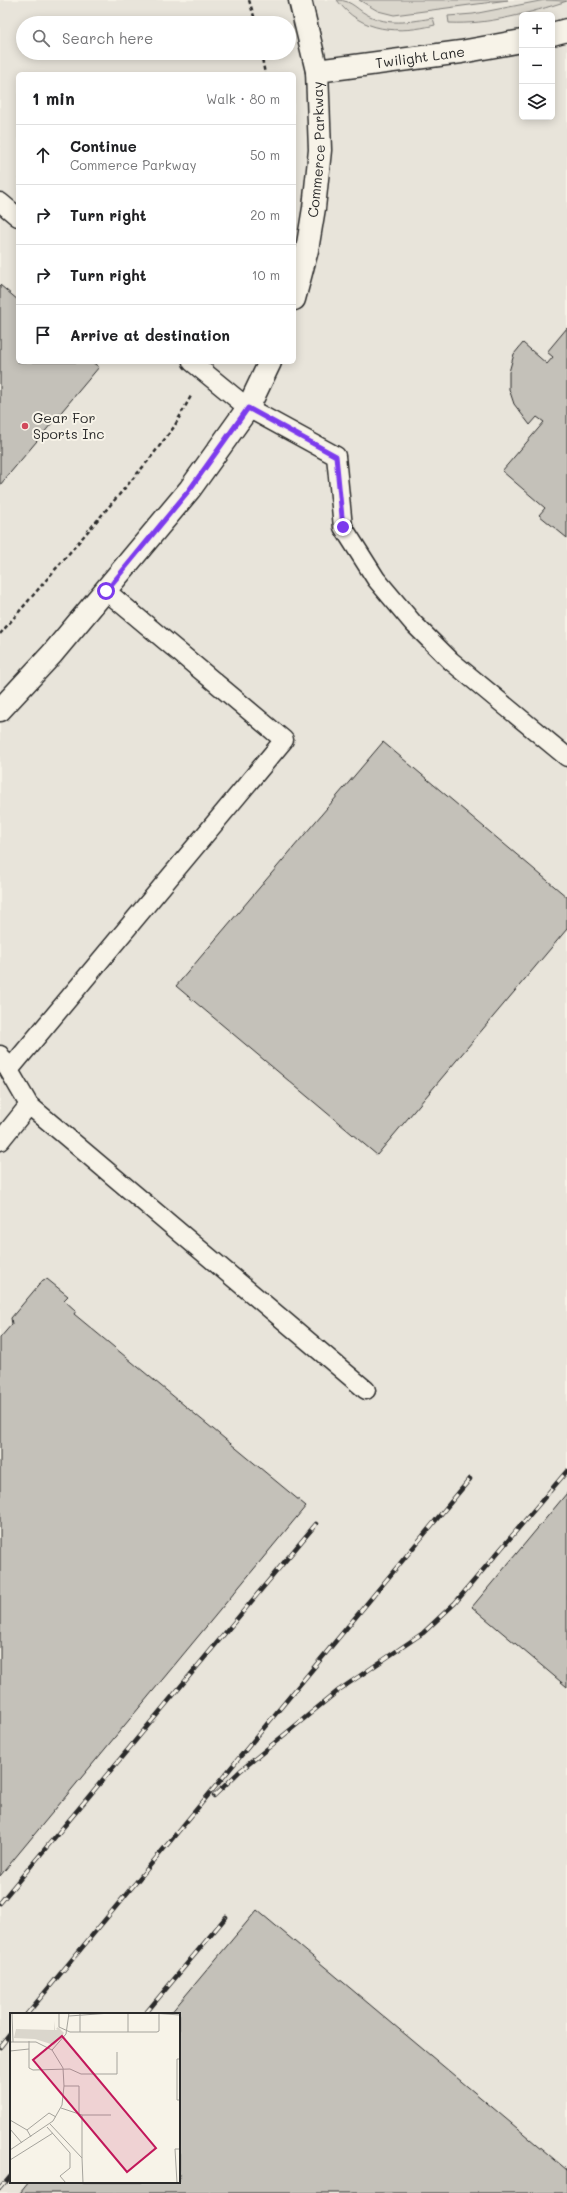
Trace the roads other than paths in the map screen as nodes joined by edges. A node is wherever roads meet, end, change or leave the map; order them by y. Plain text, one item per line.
1 (300, 0) edge
2 (567, 30) edge
3 (555, 33) edge
4 (519, 42) edge
5 (317, 71) junction
6 (0, 202) edge
7 (16, 215) edge
8 (296, 290) edge
9 (194, 364) edge
10 (269, 364) edge
11 (248, 408) junction
12 (106, 591) junction
13 (0, 710) edge
14 (567, 757) edge
15 (4, 1063) edge
16 (29, 1105) junction
17 (0, 1141) edge
18 (366, 1390) dead end

1 - 5 street, Commerce Parkway
2 - 3 street
4 - 5 street, Twilight Lane
5 - 8 street, Commerce Parkway
6 - 7 lane
9 - 11 lane
10 - 11 street
11 - 12 street
11 - 14 lane
12 - 13 street
12 - 15 lane
15 - 16 lane
16 - 17 lane
16 - 18 lane

